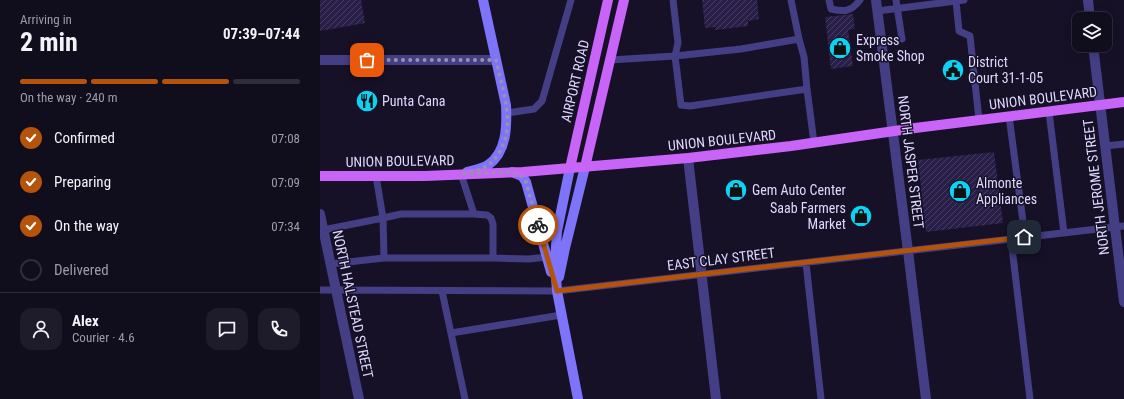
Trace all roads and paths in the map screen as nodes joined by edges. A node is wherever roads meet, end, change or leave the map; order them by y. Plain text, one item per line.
1 (483, 0) edge
2 (570, 0) edge
3 (608, 0) edge
4 (624, 0) edge
5 (673, 0) edge
6 (791, 0) edge
7 (829, 0) edge
8 (860, 0) edge
9 (876, 0) edge
10 (896, 0) edge
11 (960, 0) edge
12 (1088, 0) edge
13 (898, 8) junction
14 (877, 11) junction
15 (1089, 12) edge
16 (799, 39) junction
17 (902, 39) dead end
18 (1094, 52) edge
19 (675, 56) junction
20 (320, 60) edge
21 (496, 60) junction
22 (610, 60) junction
23 (807, 89) junction
24 (1124, 102) edge
25 (1100, 105) junction
26 (1049, 112) junction
27 (507, 113) junction
28 (1009, 116) junction
29 (979, 120) junction
30 (892, 132) junction
31 (814, 143) junction
32 (1124, 144) edge
33 (1105, 146) junction
34 (688, 158) junction
35 (585, 167) junction
36 (570, 168) junction
37 (512, 172) junction
38 (461, 174) junction
39 (320, 176) edge
40 (376, 176) junction
41 (474, 214) junction
42 (320, 215) edge
43 (383, 218) junction
44 (1119, 226) edge
45 (323, 230) junction
46 (1064, 233) junction
47 (1024, 237) junction
48 (1011, 239) junction
49 (908, 250) junction
50 (547, 257) junction
51 (384, 258) junction
52 (493, 258) junction
53 (806, 262) junction
54 (330, 264) junction
55 (702, 274) junction
56 (320, 290) edge
57 (336, 290) junction
58 (442, 291) junction
59 (557, 291) junction
60 (1124, 302) edge
61 (561, 315) junction
62 (451, 333) junction
63 (359, 399) edge
64 (465, 399) edge
65 (578, 399) edge
66 (716, 399) edge
67 (821, 399) edge
68 (926, 399) edge
69 (1030, 399) edge

1 - 21 main road
2 - 27 lane
3 - 36 main road, AIRPORT ROAD
4 - 22 main road, AIRPORT ROAD
5 - 19 lane
6 - 16 lane
7 - 8 lane
9 - 14 street, NORTH JASPER STREET
10 - 13 lane
11 - 13 lane
11 - 29 lane
12 - 15 street
13 - 14 lane
13 - 17 lane
14 - 30 street, NORTH JASPER STREET
16 - 19 lane
16 - 23 lane
18 - 25 street, NORTH JEROME STREET
19 - 22 lane
19 - 23 lane
20 - 21 street
21 - 27 main road
22 - 35 main road, AIRPORT ROAD
23 - 31 lane
24 - 25 main road, UNION BOULEVARD
25 - 26 main road, UNION BOULEVARD
25 - 33 street, NORTH JEROME STREET
26 - 28 main road, UNION BOULEVARD
26 - 46 lane
27 - 38 main road
28 - 29 main road, UNION BOULEVARD
28 - 47 lane
29 - 30 main road, UNION BOULEVARD
30 - 31 main road, UNION BOULEVARD
30 - 49 street, NORTH JASPER STREET
31 - 34 main road, UNION BOULEVARD
32 - 33 lane
33 - 44 street, NORTH JEROME STREET
34 - 35 main road, UNION BOULEVARD
34 - 55 street
35 - 36 main road, UNION BOULEVARD
35 - 59 main road
36 - 37 main road, UNION BOULEVARD
36 - 59 main road
37 - 38 main road, UNION BOULEVARD
37 - 50 main road
38 - 40 main road, UNION BOULEVARD
38 - 41 lane
39 - 40 main road, UNION BOULEVARD
40 - 43 lane
41 - 43 lane
41 - 52 lane
42 - 45 street, NORTH HALSTEAD STREET
43 - 45 lane
43 - 51 lane
44 - 46 lane, EAST CLAY STREET
44 - 60 street, NORTH JEROME STREET
45 - 54 street, NORTH HALSTEAD STREET
46 - 47 lane, EAST CLAY STREET
47 - 48 lane, EAST CLAY STREET
48 - 49 lane, EAST CLAY STREET
48 - 69 lane
49 - 53 lane, EAST CLAY STREET
49 - 68 street, NORTH JASPER STREET
50 - 52 lane
50 - 59 main road
51 - 52 lane
51 - 54 lane
53 - 55 lane, EAST CLAY STREET
53 - 67 lane
54 - 57 street, NORTH HALSTEAD STREET
55 - 59 lane, EAST CLAY STREET
55 - 66 street
56 - 57 lane, EAST CLAY STREET
57 - 58 lane, EAST CLAY STREET
57 - 63 street, NORTH HALSTEAD STREET
58 - 59 lane, EAST CLAY STREET
58 - 62 lane
59 - 61 main road
61 - 62 lane
61 - 65 main road
62 - 64 lane

